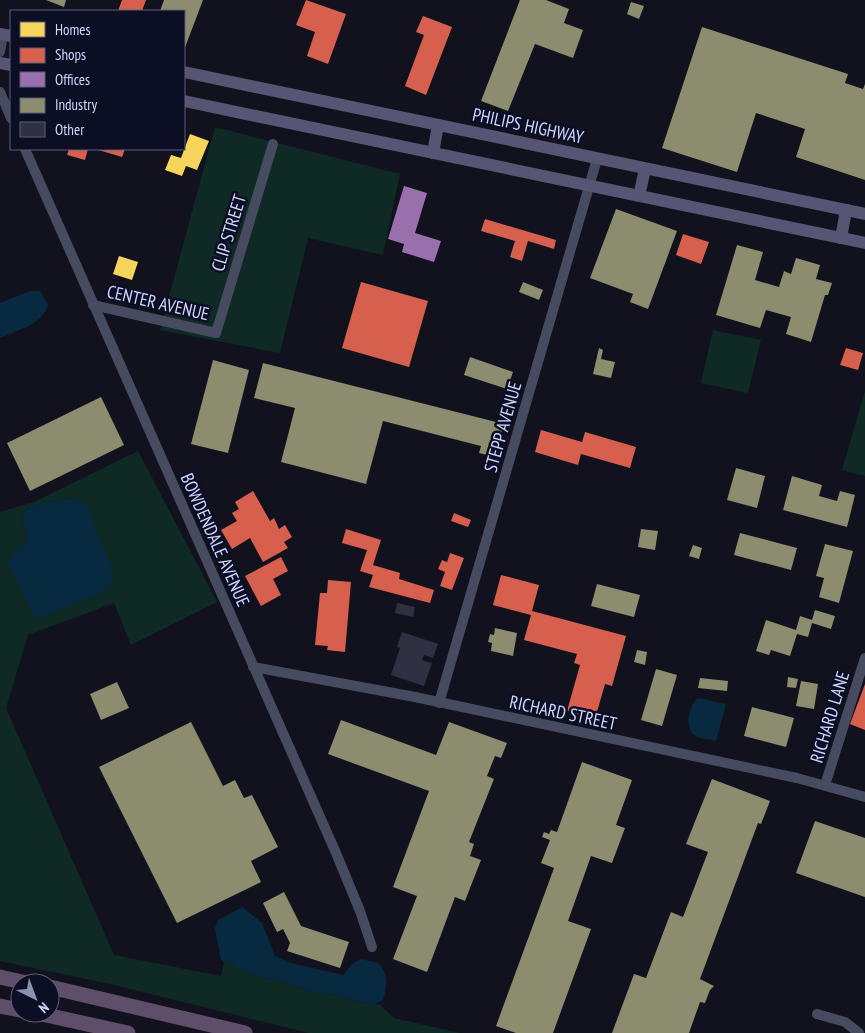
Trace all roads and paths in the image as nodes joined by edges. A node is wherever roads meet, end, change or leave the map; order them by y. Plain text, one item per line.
1 (5, 35) edge
2 (0, 52) edge
3 (185, 72) edge
4 (0, 92) edge
5 (185, 101) edge
6 (10, 116) edge
7 (438, 125) junction
8 (272, 144) dead end
9 (25, 150) edge
10 (433, 153) junction
11 (597, 159) junction
12 (645, 169) junction
13 (590, 186) junction
14 (639, 196) junction
15 (846, 210) junction
16 (865, 214) edge
17 (841, 238) junction
18 (865, 243) edge
19 (93, 305) junction
20 (216, 333) joint
21 (865, 658) edge
22 (253, 667) junction
23 (439, 703) junction
24 (825, 785) junction
25 (865, 796) edge
26 (372, 946) dead end
27 (60, 990) edge
28 (817, 1014) dead end
29 (60, 1018) edge
30 (128, 1033) edge
31 (245, 1033) edge
32 (859, 1033) edge

1 - 2 street
3 - 7 main road, PHILIPS HIGHWAY
4 - 6 street
5 - 10 main road
7 - 10 main road
7 - 11 main road, PHILIPS HIGHWAY
8 - 20 street, CLIP STREET
9 - 19 street, BOWDENDALE AVENUE
10 - 13 main road
11 - 12 main road, PHILIPS HIGHWAY
11 - 13 street, STEPP AVENUE
12 - 14 main road
12 - 15 main road, PHILIPS HIGHWAY
13 - 14 main road
13 - 23 street, STEPP AVENUE
14 - 17 main road
15 - 16 main road, PHILIPS HIGHWAY
15 - 17 main road
17 - 18 main road
19 - 20 street, CENTER AVENUE
19 - 22 street, BOWDENDALE AVENUE
21 - 24 street, RICHARD LANE
22 - 23 street, RICHARD STREET
22 - 26 street, BOWDENDALE AVENUE
23 - 24 street, RICHARD STREET
24 - 25 street, RICHARD STREET
27 - 31 highway
28 - 32 street
29 - 30 highway

